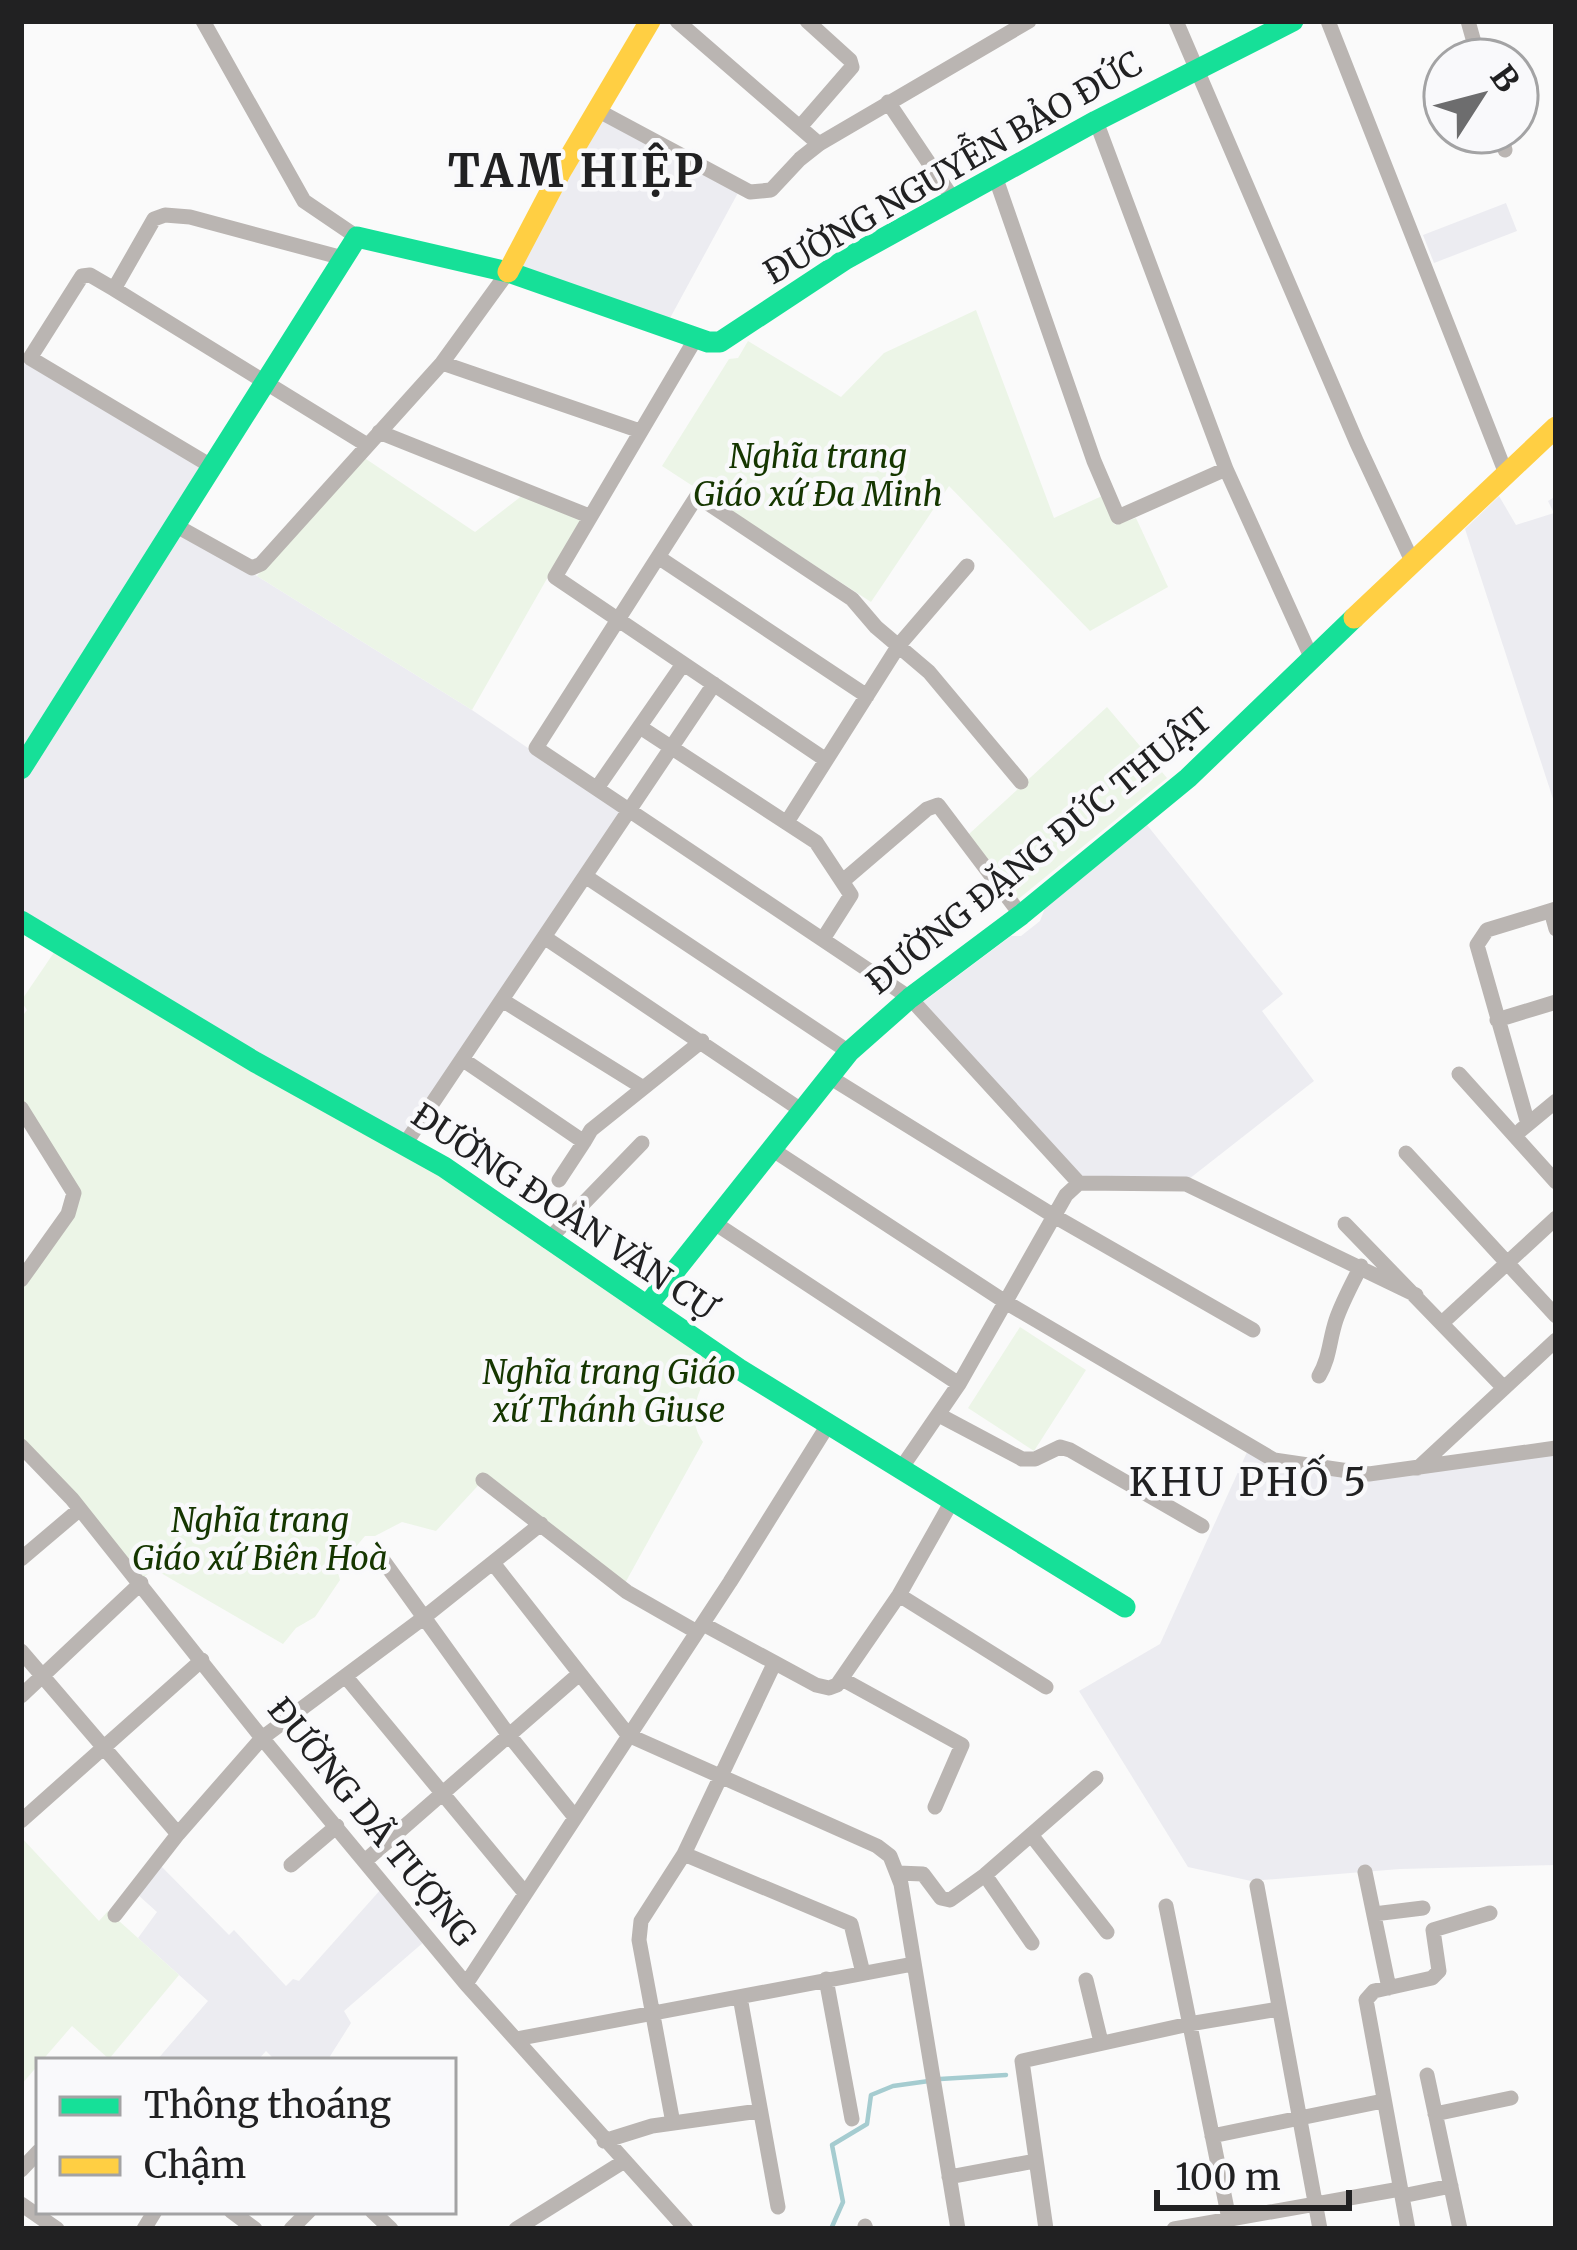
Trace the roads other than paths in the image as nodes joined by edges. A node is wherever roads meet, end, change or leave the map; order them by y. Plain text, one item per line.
1 (203, 21) edge
2 (650, 21) edge
3 (677, 21) edge
4 (807, 21) edge
5 (1029, 21) edge
6 (1176, 21) edge
7 (1293, 21) edge
8 (1328, 21) edge
9 (1196, 70) junction
10 (888, 102) junction
11 (597, 110) junction
12 (1096, 122) junction
13 (800, 127) junction
14 (820, 144) junction
15 (995, 176) junction
16 (953, 200) junction
17 (357, 237) junction
18 (343, 258) junction
19 (508, 272) junction
20 (114, 290) junction
21 (696, 338) junction
22 (442, 363) junction
23 (266, 386) junction
24 (1556, 427) edge
25 (640, 431) junction
26 (373, 438) junction
27 (211, 466) junction
28 (1226, 469) junction
29 (1505, 471) junction
30 (589, 516) junction
31 (173, 524) junction
32 (658, 557) junction
33 (1412, 563) junction
34 (968, 566) dead end
35 (617, 620) junction
36 (899, 645) junction
37 (1312, 659) junction
38 (683, 664) junction
39 (714, 684) junction
40 (867, 696) junction
41 (640, 727) junction
42 (672, 747) junction
43 (826, 760) junction
44 (21, 769) edge
45 (1021, 782) dead end
46 (597, 788) junction
47 (629, 810) junction
48 (787, 822) junction
49 (585, 876) junction
50 (844, 880) junction
51 (1553, 910) edge
52 (1021, 915) junction
53 (21, 920) edge
54 (1556, 929) edge
55 (544, 938) junction
56 (824, 939) junction
57 (910, 998) junction
58 (502, 1000) junction
59 (1556, 1002) edge
60 (1497, 1020) junction
61 (702, 1041) junction
62 (849, 1052) junction
63 (462, 1059) junction
64 (1459, 1074) dead end
65 (828, 1076) junction
66 (642, 1087) junction
67 (1556, 1101) edge
68 (21, 1108) edge
69 (801, 1109) junction
70 (1528, 1124) junction
71 (1514, 1136) junction
72 (584, 1142) junction
73 (642, 1143) dead end
74 (405, 1144) junction
75 (770, 1148) junction
76 (1406, 1153) dead end
77 (559, 1180) dead end
78 (1556, 1181) edge
79 (1078, 1183) junction
80 (1054, 1216) junction
81 (1556, 1218) edge
82 (713, 1222) junction
83 (1345, 1224) dead end
84 (547, 1241) junction
85 (1508, 1262) junction
86 (1361, 1267) junction
87 (21, 1280) edge
88 (1416, 1295) junction
89 (1007, 1303) junction
90 (647, 1306) junction
91 (1556, 1316) edge
92 (1442, 1323) junction
93 (1253, 1330) dead end
94 (1556, 1340) edge
95 (1319, 1376) dead end
96 (959, 1384) junction
97 (1504, 1388) junction
98 (939, 1414) junction
99 (828, 1425) junction
100 (21, 1446) edge
101 (1556, 1448) edge
102 (900, 1470) junction
103 (1416, 1470) junction
104 (483, 1480) dead end
105 (952, 1501) junction
106 (80, 1509) junction
107 (542, 1524) junction
108 (1202, 1526) dead end
109 (21, 1559) edge
110 (382, 1559) dead end
111 (493, 1564) junction
112 (141, 1583) junction
113 (898, 1595) junction
114 (1125, 1607) dead end
115 (422, 1619) junction
116 (700, 1628) junction
117 (21, 1651) edge
118 (202, 1660) junction
119 (774, 1664) junction
120 (578, 1675) junction
121 (44, 1676) junction
122 (346, 1676) junction
123 (842, 1679) junction
124 (1046, 1687) dead end
125 (21, 1696) edge
126 (508, 1734) junction
127 (628, 1735) junction
128 (262, 1738) junction
129 (106, 1748) junction
130 (721, 1774) junction
131 (1096, 1778) dead end
132 (441, 1794) junction
133 (934, 1808) dead end
134 (574, 1816) junction
135 (21, 1821) edge
136 (337, 1826) junction
137 (178, 1834) junction
138 (1032, 1835) junction
139 (684, 1854) junction
140 (365, 1861) junction
141 (291, 1864) dead end
142 (1365, 1872) dead end
143 (898, 1873) junction
144 (985, 1875) junction
145 (1257, 1886) dead end
146 (525, 1893) junction
147 (1166, 1906) dead end
148 (1423, 1908) dead end
149 (1490, 1913) dead end
150 (1374, 1914) junction
151 (115, 1915) dead end
152 (1107, 1932) dead end
153 (1032, 1943) dead end
154 (913, 1964) junction
155 (863, 1973) junction
156 (826, 1979) junction
157 (1086, 1980) dead end
158 (466, 1984) junction
159 (1389, 1988) junction
160 (740, 1997) junction
161 (1279, 2009) junction
162 (654, 2013) junction
163 (1189, 2024) junction
164 (516, 2039) junction
165 (1101, 2042) junction
166 (1427, 2074) dead end
167 (1511, 2098) dead end
168 (1383, 2101) junction
169 (759, 2111) junction
170 (1435, 2114) junction
171 (1300, 2119) junction
172 (852, 2120) dead end
173 (673, 2123) junction
174 (1212, 2135) junction
175 (604, 2141) junction
176 (1035, 2161) junction
177 (622, 2162) junction
178 (949, 2176) junction
179 (1451, 2186) junction
180 (1401, 2192) junction
181 (21, 2204) edge
182 (1316, 2204) junction
183 (778, 2207) dead end
184 (1230, 2224) edge
185 (57, 2229) edge
186 (516, 2229) edge
187 (686, 2229) edge
188 (958, 2229) edge
189 (1046, 2229) edge
190 (1174, 2229) edge
191 (1320, 2229) edge
192 (1408, 2229) edge
193 (1460, 2229) edge

1 - 17 street
2 - 11 street
3 - 13 street
4 - 13 street
5 - 10 street
6 - 9 street
7 - 9 street, ĐƯỜNG NGUYỄN BẢO ĐỨC
8 - 29 street
9 - 12 street, ĐƯỜNG NGUYỄN BẢO ĐỨC
9 - 33 street
10 - 14 street
10 - 16 street
11 - 14 street
11 - 19 street
12 - 15 street, ĐƯỜNG NGUYỄN BẢO ĐỨC
12 - 28 street
13 - 14 street
15 - 16 street, ĐƯỜNG NGUYỄN BẢO ĐỨC
15 - 28 street
16 - 21 street, ĐƯỜNG NGUYỄN BẢO ĐỨC
17 - 18 street
17 - 19 street
18 - 20 street
18 - 23 street
19 - 21 street
19 - 22 street
20 - 23 street
20 - 27 street
21 - 25 street
22 - 25 street
22 - 26 street
23 - 26 street
23 - 27 street
24 - 29 street, ĐƯỜNG ĐẶNG ĐỨC THUẬT
25 - 30 street
26 - 30 street
26 - 31 street
27 - 31 street
28 - 37 street
29 - 33 street, ĐƯỜNG ĐẶNG ĐỨC THUẬT
30 - 35 street
31 - 44 street
32 - 35 street
32 - 36 street
32 - 40 street
33 - 37 street, ĐƯỜNG ĐẶNG ĐỨC THUẬT
34 - 36 street
35 - 38 street
35 - 46 street
36 - 40 street
36 - 45 street
37 - 52 street, ĐƯỜNG ĐẶNG ĐỨC THUẬT
38 - 39 street
38 - 41 street
39 - 42 street
39 - 43 street
40 - 43 street
41 - 42 street
41 - 46 street
42 - 47 street
42 - 48 street
43 - 48 street
46 - 47 street
47 - 49 street
47 - 56 street
48 - 50 street
49 - 55 street
49 - 62 street
50 - 52 street
50 - 56 street
51 - 54 street
51 - 60 street
52 - 57 street, ĐƯỜNG ĐẶNG ĐỨC THUẬT
53 - 74 street, ĐƯỜNG ĐOÀN VĂN CỰ
55 - 58 street
55 - 61 street
56 - 57 street
57 - 62 street, ĐƯỜNG ĐẶNG ĐỨC THUẬT
57 - 79 street
58 - 63 street
58 - 66 street
59 - 60 street
60 - 70 street
61 - 66 street
61 - 69 street
62 - 65 street, ĐƯỜNG ĐẶNG ĐỨC THUẬT
63 - 72 street
63 - 74 street
64 - 71 street
65 - 69 street, ĐƯỜNG ĐẶNG ĐỨC THUẬT
65 - 80 street
66 - 72 street
67 - 70 street
68 - 87 street
69 - 75 street, ĐƯỜNG ĐẶNG ĐỨC THUẬT
70 - 71 street
71 - 78 street
72 - 77 street
73 - 84 street
74 - 84 street, ĐƯỜNG ĐOÀN VĂN CỰ
75 - 82 street, ĐƯỜNG ĐẶNG ĐỨC THUẬT
75 - 89 street
76 - 85 street
79 - 80 street
79 - 86 street
80 - 89 street
80 - 93 street
81 - 85 street
82 - 90 street, ĐƯỜNG ĐẶNG ĐỨC THUẬT
82 - 96 street
83 - 88 street
84 - 90 street, ĐƯỜNG ĐOÀN VĂN CỰ
85 - 91 street
85 - 92 street
86 - 88 street
86 - 95 street
88 - 92 street
89 - 96 street
89 - 103 street
90 - 99 street, ĐƯỜNG ĐOÀN VĂN CỰ
92 - 97 street
94 - 97 street
96 - 98 street
97 - 103 street
98 - 102 street
98 - 108 street
99 - 102 street, ĐƯỜNG ĐOÀN VĂN CỰ
99 - 116 street
100 - 106 street, ĐƯỜNG DÃ TƯỢNG
101 - 103 street
102 - 105 street, ĐƯỜNG ĐOÀN VĂN CỰ
104 - 107 street
105 - 113 street
105 - 114 street, ĐƯỜNG ĐOÀN VĂN CỰ
106 - 109 street
106 - 112 street, ĐƯỜNG DÃ TƯỢNG
107 - 111 street
107 - 116 street
110 - 115 street
111 - 115 street
111 - 120 street
112 - 118 street, ĐƯỜNG DÃ TƯỢNG
112 - 121 street
113 - 123 street
113 - 124 street
115 - 122 street
115 - 126 street
116 - 119 street
116 - 127 street
117 - 121 street
118 - 128 street, ĐƯỜNG DÃ TƯỢNG
118 - 129 street
119 - 123 street
119 - 130 street
120 - 126 street
120 - 127 street
121 - 125 street
121 - 129 street
122 - 128 street
122 - 132 street
123 - 133 street
126 - 132 street
126 - 134 street
127 - 130 street
127 - 134 street
128 - 136 street, ĐƯỜNG DÃ TƯỢNG
128 - 137 street
129 - 135 street
129 - 137 street
130 - 139 street
130 - 143 street
131 - 138 street
132 - 140 street
132 - 146 street
134 - 146 street
136 - 140 street, ĐƯỜNG DÃ TƯỢNG
136 - 141 street
137 - 151 street
138 - 144 street
138 - 152 street
139 - 155 street
139 - 162 street
140 - 158 street, ĐƯỜNG DÃ TƯỢNG
142 - 150 street
143 - 144 street
143 - 154 street
144 - 153 street
145 - 161 street
146 - 158 street
147 - 163 street
148 - 150 street
149 - 159 street
150 - 159 street
154 - 155 street
154 - 178 street
155 - 156 street
156 - 160 street
156 - 172 street
157 - 165 street
158 - 164 street, ĐƯỜNG DÃ TƯỢNG
159 - 168 street
160 - 162 street
160 - 169 street
161 - 163 street
161 - 171 street
162 - 164 street
162 - 173 street
163 - 165 street
163 - 174 street
164 - 175 street, ĐƯỜNG DÃ TƯỢNG
165 - 176 street
166 - 170 street
167 - 170 street
168 - 171 street
168 - 180 street
169 - 173 street
169 - 183 street
170 - 179 street
171 - 174 street
171 - 182 street
173 - 175 street
174 - 184 street
175 - 177 street, ĐƯỜNG DÃ TƯỢNG
176 - 178 street
176 - 189 street
177 - 186 street
177 - 187 street, ĐƯỜNG DÃ TƯỢNG
178 - 188 street
179 - 180 street
179 - 193 street
180 - 182 street
180 - 192 street
181 - 185 street
182 - 184 street
182 - 191 street
184 - 190 street

